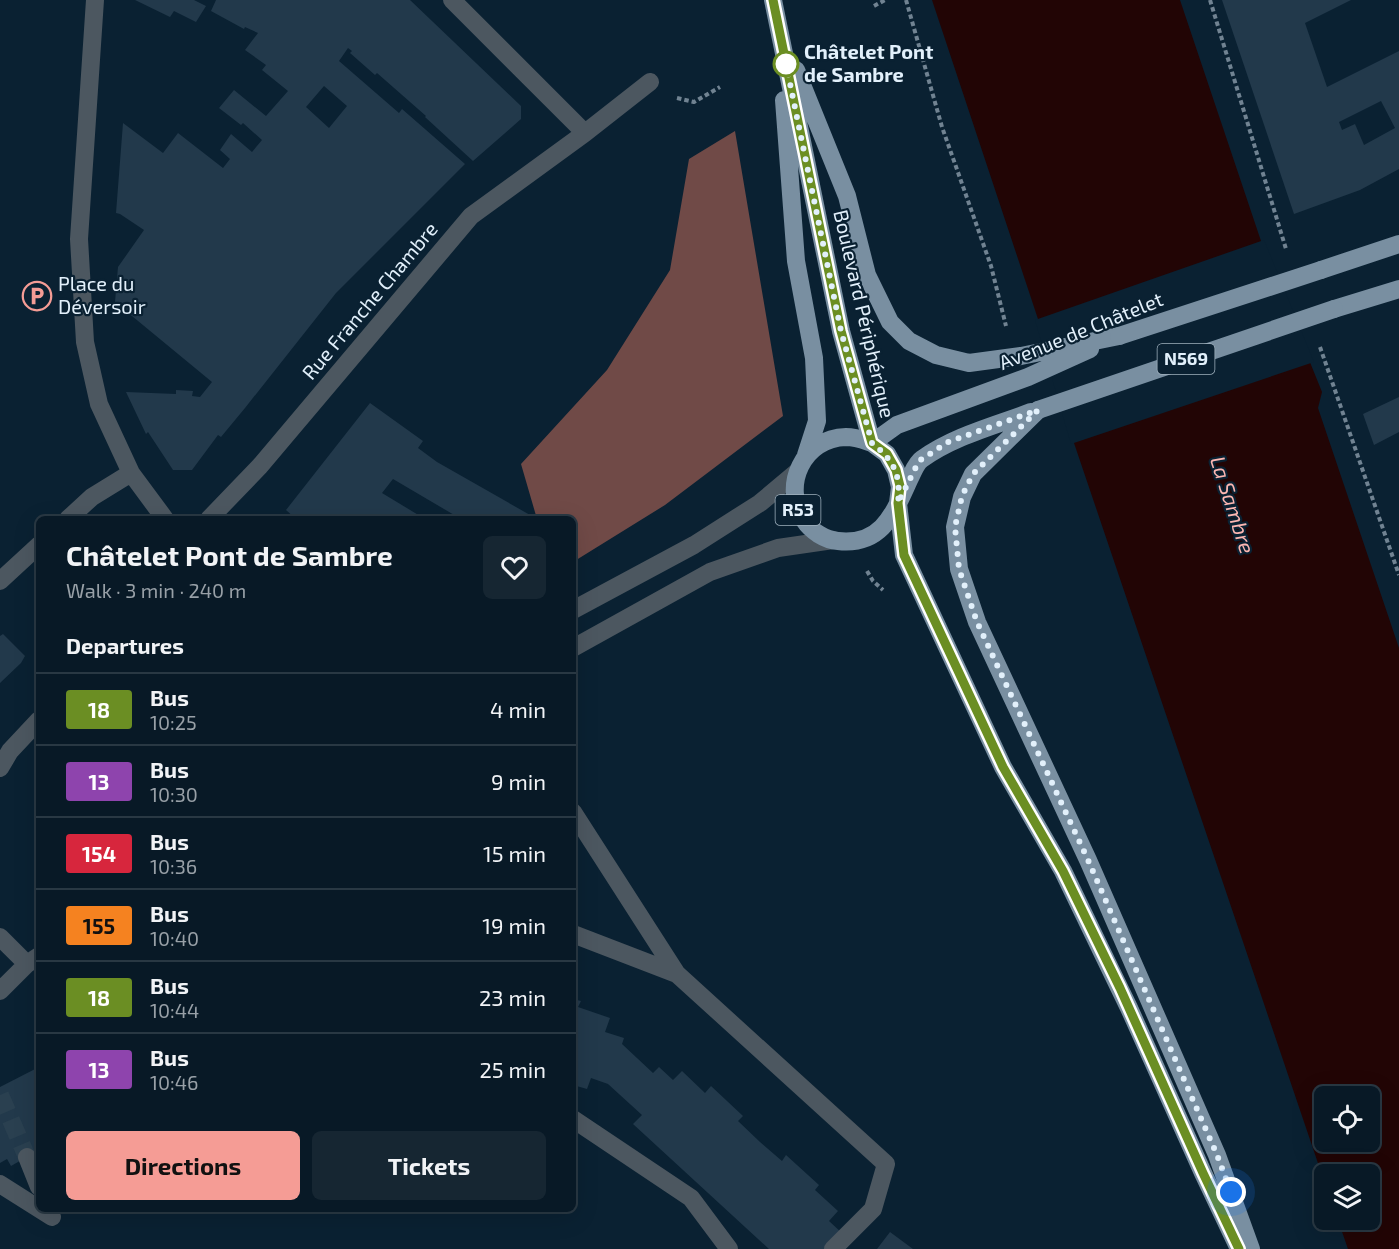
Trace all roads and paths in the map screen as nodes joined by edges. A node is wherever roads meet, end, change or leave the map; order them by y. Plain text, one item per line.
1 (95, 0) edge
2 (452, 0) edge
3 (773, 0) edge
4 (885, 0) edge
5 (906, 0) edge
6 (874, 6) dead end
7 (778, 26) junction
8 (650, 82) joint
9 (720, 87) dead end
10 (585, 133) junction
11 (1399, 244) edge
12 (1399, 289) edge
13 (1119, 336) junction
14 (1021, 356) junction
15 (1038, 410) junction
16 (872, 443) junction
17 (801, 464) junction
18 (131, 473) junction
19 (898, 503) junction
20 (71, 516) edge
21 (163, 516) edge
22 (212, 516) edge
23 (832, 540) junction
24 (36, 548) edge
25 (0, 581) edge
26 (576, 608) edge
27 (576, 646) edge
28 (36, 723) edge
29 (0, 768) edge
30 (576, 817) edge
31 (576, 935) edge
32 (0, 937) edge
33 (35, 963) edge
34 (677, 974) junction
35 (0, 991) edge
36 (576, 1121) edge
37 (27, 1157) tunnel mouth
38 (36, 1180) edge
39 (0, 1184) edge
40 (36, 1208) edge
41 (42, 1212) edge
42 (49, 1212) edge
43 (729, 1249) edge
44 (833, 1249) edge
45 (1239, 1249) edge
46 (1251, 1249) edge

1 - 18 street
2 - 10 street
3 - 7 main road, Boulevard Périphérique / R53
4 - 6 path
5 - 14 path
7 - 14 main road, N569
7 - 16 main road, Boulevard Périphérique / R53
7 - 17 main road, Boulevard Périphérique / R53
8 - 9 path
8 - 10 street, Rue Franche Chambre
10 - 22 street, Rue Franche Chambre
11 - 13 main road, Avenue de Châtelet / N569, bridge
12 - 15 main road, N569, bridge
13 - 14 main road, N569
13 - 16 main road, Avenue de Châtelet / N569
15 - 19 main road, N569
15 - 46 main road, N569
16 - 17 main road
16 - 19 main road, Boulevard Périphérique / R53
17 - 23 main road, R53
17 - 26 street
18 - 20 street
18 - 21 street
19 - 23 main road, R53
19 - 45 main road, Boulevard Périphérique / R53
23 - 27 street
24 - 25 street
28 - 29 street
30 - 34 street
31 - 34 street
32 - 33 street
33 - 35 street
34 - 44 street
36 - 43 street
37 - 38 street
39 - 40 street
41 - 42 street

